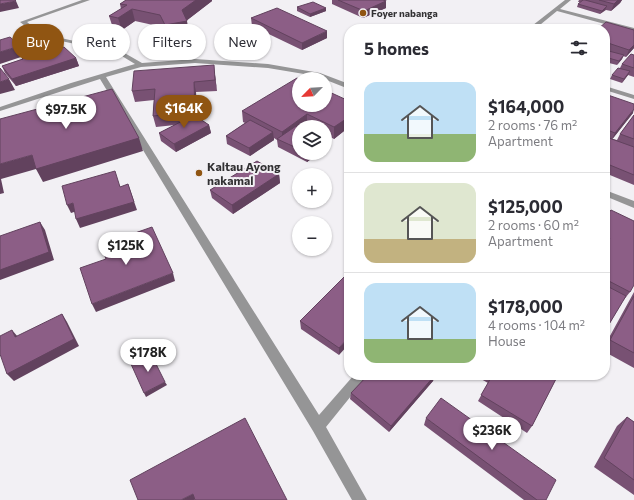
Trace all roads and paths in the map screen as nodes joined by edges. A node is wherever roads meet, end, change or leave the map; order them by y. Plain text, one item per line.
1 (87, 0) edge
2 (568, 0) edge
3 (555, 9) junction
4 (537, 24) edge
5 (634, 30) edge
6 (141, 65) junction
7 (102, 76) junction
8 (344, 85) edge
9 (610, 90) edge
10 (634, 98) edge
11 (0, 109) edge
12 (610, 195) edge
13 (634, 205) edge
14 (358, 380) edge
15 (318, 426) junction
16 (360, 500) edge

1 - 6 street
2 - 3 street
3 - 4 street
3 - 5 street
6 - 7 street
6 - 8 street
7 - 11 street
7 - 15 street
9 - 10 street
12 - 13 street
14 - 15 street
15 - 16 street

